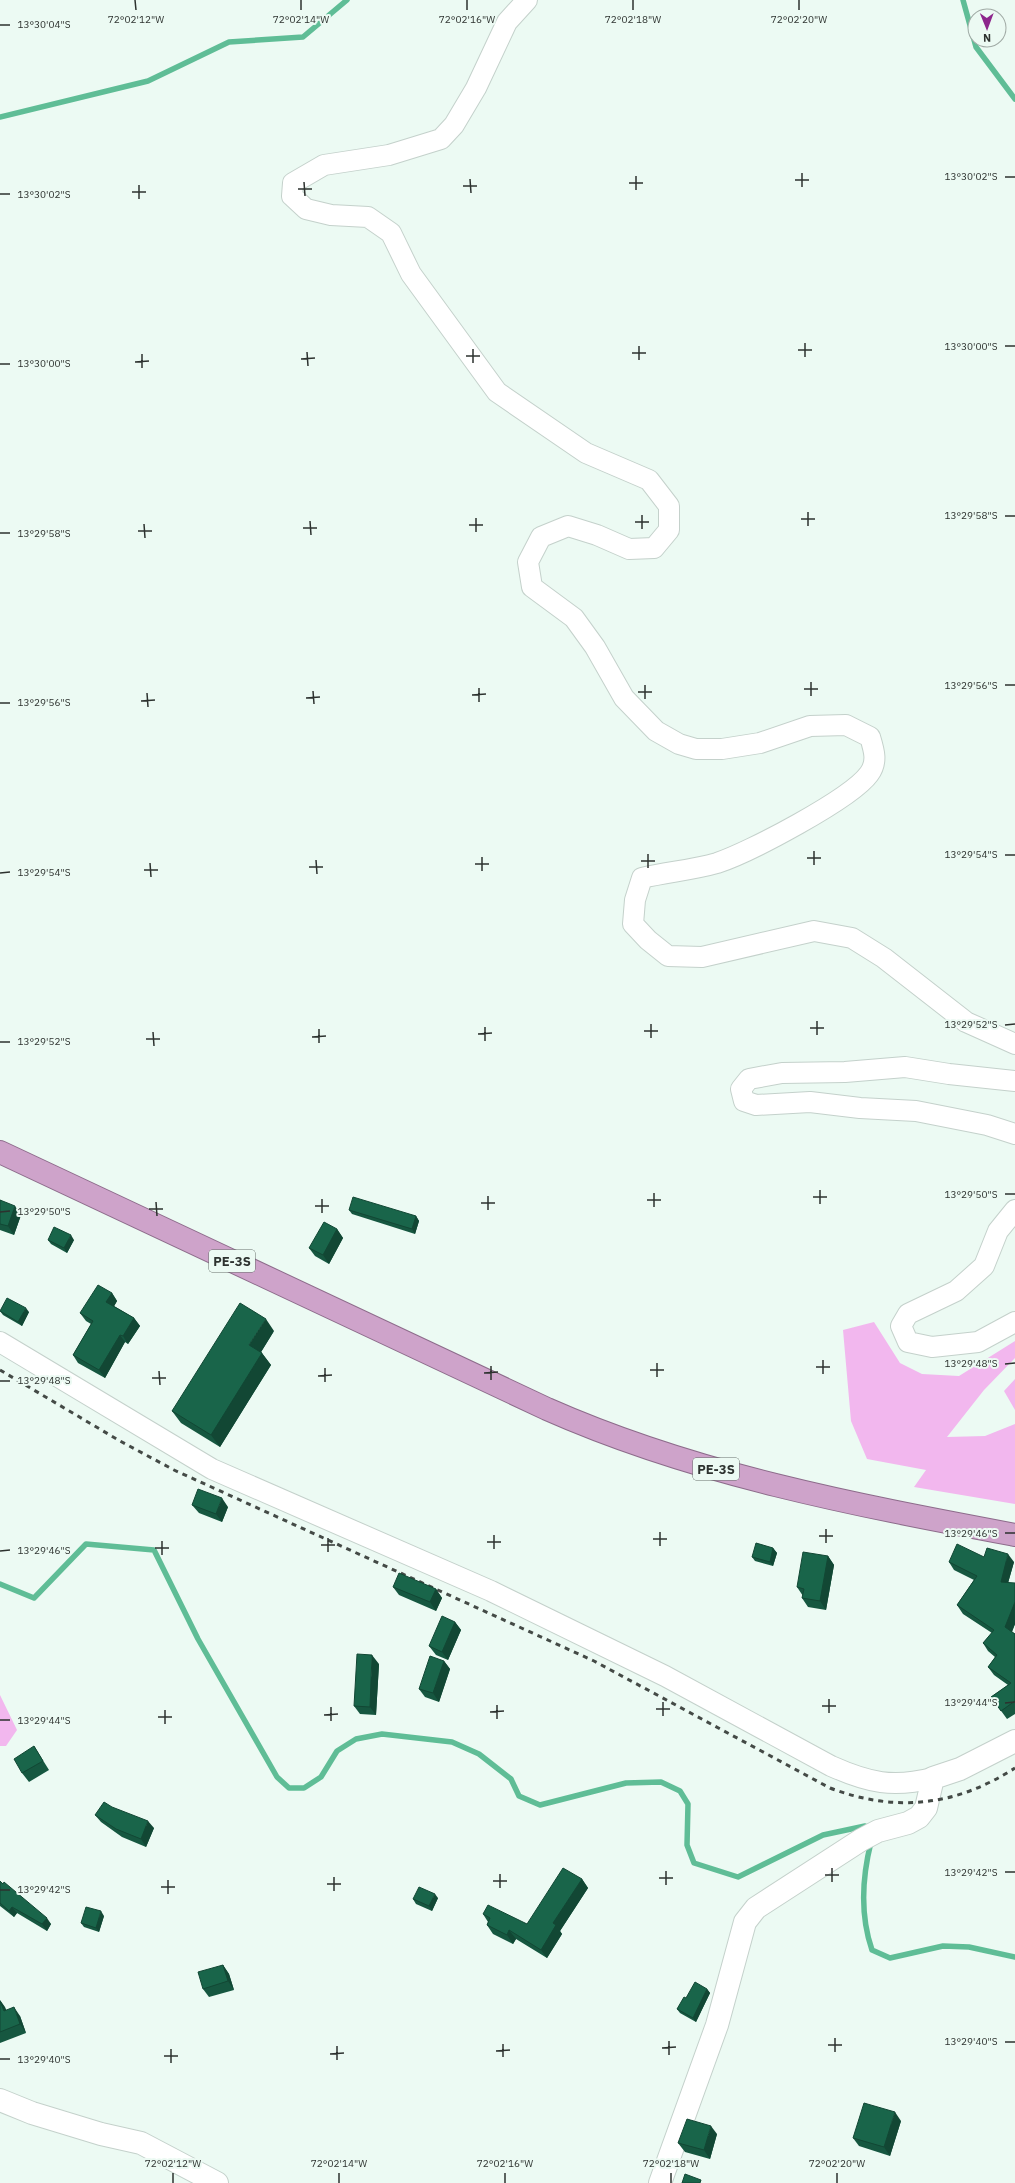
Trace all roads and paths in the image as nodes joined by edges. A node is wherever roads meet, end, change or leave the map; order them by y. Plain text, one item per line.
1 (527, 0) edge
2 (1015, 1044) edge
3 (1015, 1081) edge
4 (1015, 1134) edge
5 (0, 1152) edge
6 (1015, 1210) edge
7 (1015, 1322) edge
8 (0, 1342) edge
9 (1015, 1534) edge
10 (1015, 1741) edge
11 (933, 1778) junction
12 (0, 2100) edge
13 (217, 2183) edge
14 (660, 2183) edge

1 - 2 street
3 - 4 street
5 - 9 highway, PE-3S
6 - 7 street
8 - 11 street
10 - 11 street
11 - 14 street
12 - 13 street

